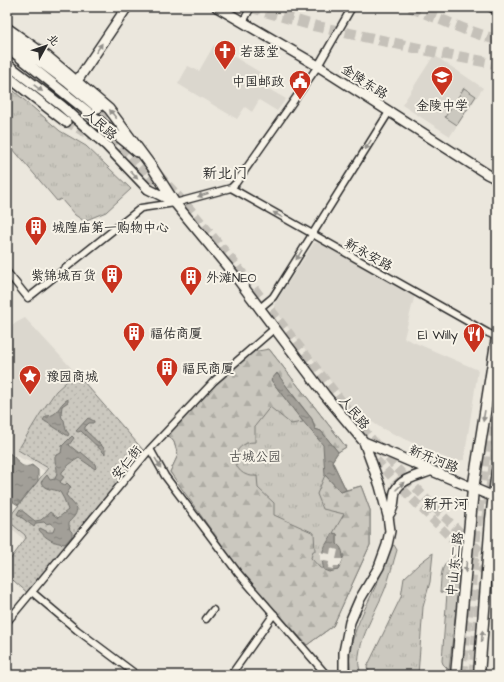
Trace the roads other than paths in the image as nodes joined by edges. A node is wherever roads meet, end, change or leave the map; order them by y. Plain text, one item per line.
1 (126, 7) edge
2 (217, 7) edge
3 (251, 7) edge
4 (352, 7) edge
5 (493, 7) edge
6 (497, 9) edge
7 (243, 22) junction
8 (7, 28) edge
9 (7, 37) edge
10 (7, 47) edge
11 (7, 64) edge
12 (318, 66) junction
13 (7, 76) edge
14 (77, 81) junction
15 (98, 108) tunnel mouth
16 (389, 112) junction
17 (66, 122) tunnel mouth
18 (152, 167) junction
19 (497, 178) edge
20 (231, 188) junction
21 (175, 203) junction
22 (312, 235) junction
23 (7, 272) edge
24 (260, 308) junction
25 (275, 328) junction
26 (497, 337) edge
27 (364, 442) junction
28 (150, 449) junction
29 (430, 471) junction
30 (497, 471) edge
31 (473, 489) junction
32 (494, 497) junction
33 (388, 516) junction
34 (32, 592) junction
35 (213, 610) dead end
36 (274, 614) junction
37 (206, 619) dead end
38 (7, 622) edge
39 (136, 675) edge
40 (231, 675) edge
41 (328, 675) edge
42 (344, 675) edge
43 (456, 675) edge
44 (479, 675) edge

14 -> 1 main road
2 - 7 main road, 金陵东路
3 - 7 street
4 - 12 street
5 - 6 main road
7 - 12 main road, 金陵东路
8 - 14 main road, 人民路
9 - 15 main road
10 - 18 main road, 人民路
11 -> 21 main road, 人民路
12 - 16 main road, 金陵东路
12 - 20 street
13 - 17 main road
18 -> 14 main road, 人民路
16 - 19 main road, 金陵东路
16 -> 22 street
18 - 21 main road, 人民路
20 -> 21 street
22 -> 20 street, 新永安路
21 - 23 street
21 - 24 main road, 人民路
22 -> 24 street
22 - 26 street, 新永安路
24 - 25 main road, 人民路
25 - 27 main road, 人民路
25 - 28 street, 安仁街
26 -> 31 main road, 中山东二路
27 - 29 main road, 新开河路
27 - 33 main road, 人民路
28 - 34 street, 安仁街
28 -> 36 street
29 - 31 main road, 新开河路
33 -> 29 main road
30 - 32 main road
31 - 32 main road, 新开河路
31 -> 43 main road, 中山东二路
44 -> 32 main road
33 - 42 main road, 人民路
34 - 38 street, 安仁街
34 - 39 street
35 - 37 street
36 - 40 street
36 - 41 street

